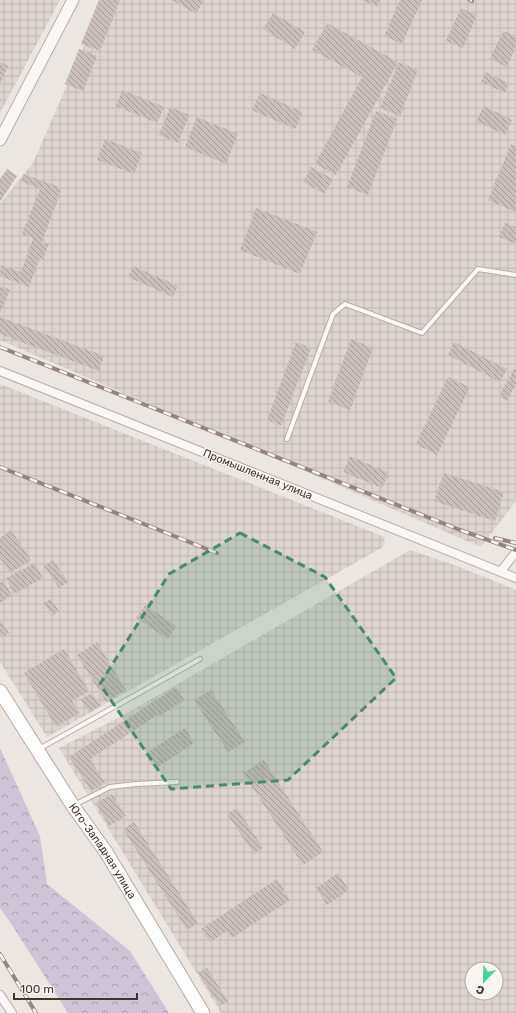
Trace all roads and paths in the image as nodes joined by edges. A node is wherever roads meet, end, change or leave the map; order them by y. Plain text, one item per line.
1 (73, 0) edge
2 (0, 140) edge
3 (516, 275) edge
4 (0, 371) edge
5 (286, 439) dead end
6 (516, 552) edge
7 (501, 572) junction
8 (516, 578) edge
9 (200, 659) dead end
10 (0, 691) edge
11 (37, 750) junction
12 (177, 782) dead end
13 (73, 806) junction
14 (0, 995) edge
15 (12, 1013) edge
16 (203, 1013) edge

1 - 2 street
3 - 5 lane
4 - 7 street, Промышленная улица
6 - 7 street
7 - 8 street, Промышленная улица
9 - 11 lane
10 - 11 main road, Юго-Западная улица
11 - 13 main road, Юго-Западная улица
12 - 13 lane
13 - 16 main road, Юго-Западная улица
14 - 15 street

